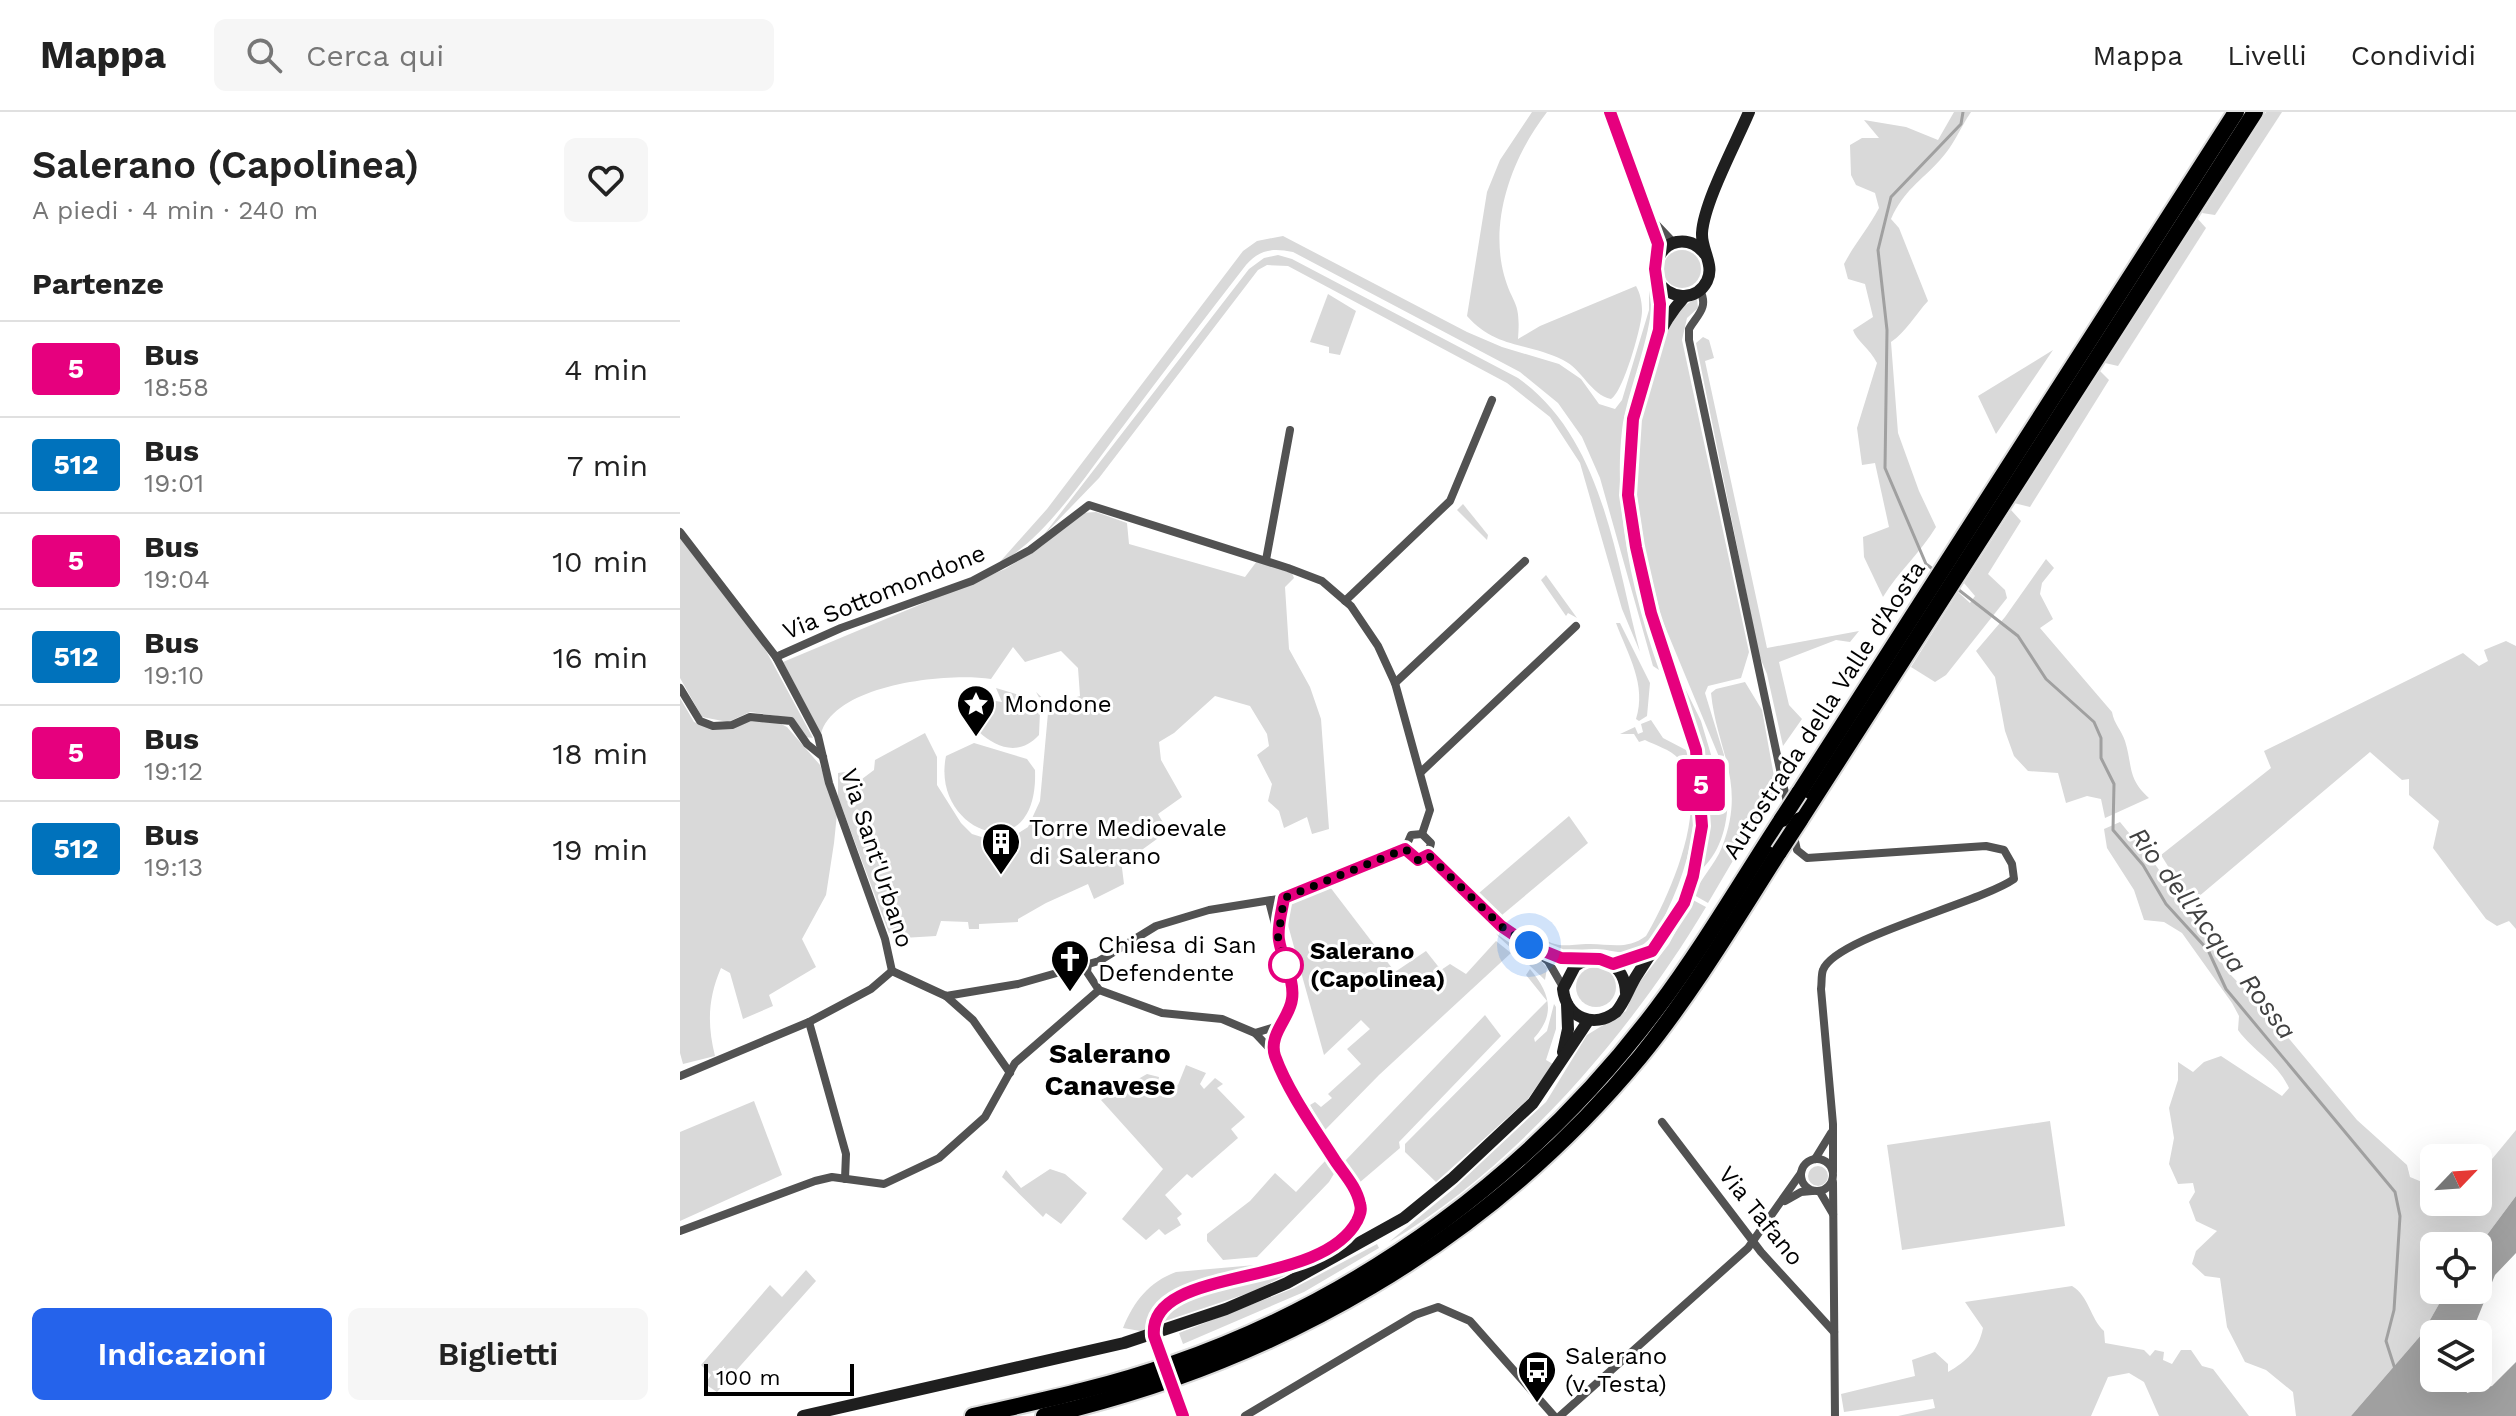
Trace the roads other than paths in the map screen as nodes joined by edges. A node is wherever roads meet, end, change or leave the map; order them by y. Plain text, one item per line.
1 (1610, 112) edge
2 (1749, 112) edge
3 (2236, 112) edge
4 (2255, 112) edge
5 (2186, 204) junction
6 (1706, 216) junction
7 (1652, 218) junction
8 (1678, 242) junction
9 (1705, 254) junction
10 (1658, 255) junction
11 (1657, 280) junction
12 (1700, 290) junction
13 (1685, 296) junction
14 (1659, 330) junction
15 (1492, 400) dead end
16 (1290, 430) dead end
17 (680, 532) edge
18 (1266, 560) junction
19 (1525, 561) dead end
20 (1345, 601) junction
21 (1576, 626) dead end
22 (776, 657) junction
23 (1889, 666) junction
24 (1395, 683) junction
25 (680, 688) edge
26 (824, 757) junction
27 (1421, 772) junction
28 (1422, 834) junction
29 (1405, 849) junction
30 (1428, 855) junction
31 (1284, 898) junction
32 (1269, 901) junction
33 (1278, 938) junction
34 (1529, 945) junction
35 (1652, 951) junction
36 (1582, 961) junction
37 (1088, 964) junction
38 (1613, 964) junction
39 (892, 971) junction
40 (1564, 988) junction
41 (1099, 990) junction
42 (1626, 993) junction
43 (946, 996) junction
44 (1567, 1004) junction
45 (1588, 1021) junction
46 (809, 1022) junction
47 (1278, 1026) junction
48 (1255, 1033) junction
49 (1273, 1052) junction
50 (1561, 1059) junction
51 (1010, 1073) junction
52 (680, 1076) edge
53 (1662, 1122) dead end
54 (1833, 1124) junction
55 (1815, 1159) junction
56 (1833, 1171) junction
57 (1801, 1173) junction
58 (845, 1179) junction
59 (1833, 1182) junction
60 (1816, 1192) junction
61 (1781, 1204) junction
62 (1834, 1215) junction
63 (680, 1231) edge
64 (1753, 1242) junction
65 (1834, 1332) junction
66 (803, 1416) edge
67 (973, 1416) edge
68 (1044, 1416) edge
69 (1183, 1416) edge
70 (1245, 1416) edge
71 (1557, 1416) edge
72 (1835, 1416) edge

1 - 7 street
2 - 6 main road
3 - 5 highway, Autostrada della Valle d'Aosta
4 - 5 highway, Autostrada della Valle d'Aosta
5 - 23 highway, Autostrada della Valle d'Aosta
6 - 8 main road
6 - 9 main road
7 - 8 street
7 - 10 street
8 - 9 main road
8 - 10 main road
9 - 12 main road
10 - 11 main road
11 - 13 main road
11 - 14 main road
12 - 13 main road
12 - 54 street
13 - 14 main road
14 - 35 main road
15 - 20 street
16 - 18 street
17 - 22 street, Via Sant'Urbano
18 - 20 street, Via Sottomondone
18 - 22 street, Via Sottomondone
19 - 24 street
20 - 24 street, Via Sottomondone
21 - 27 street
22 - 26 street, Via Sant'Urbano
23 - 67 highway, Autostrada della Valle d'Aosta, bridge
23 - 68 highway, Autostrada della Valle d'Aosta, bridge
24 - 27 street, Via Sottomondone
25 - 26 street, Via Sant'Urbano
26 - 39 street, Via Sant'Urbano
27 - 28 street, Via Sottomondone
28 - 29 street
28 - 30 street
29 - 30 street
29 - 31 street
30 - 34 street
31 - 32 street
31 - 33 street
32 - 33 street
32 - 37 street
33 - 47 street
34 - 36 street
34 - 40 street
35 - 38 main road
35 - 42 main road
36 - 38 main road
36 - 40 main road
37 - 41 street
37 - 43 street
38 - 42 main road
39 - 43 street
39 - 46 street
40 - 44 main road
41 - 48 street
41 - 51 street
42 - 45 main road
43 - 51 street
44 - 45 main road
44 - 50 main road
45 - 50 main road
46 - 52 street
46 - 58 street
47 - 48 street
47 - 49 street
48 - 49 street
49 - 69 street, bridge
50 - 66 main road
51 - 58 street
53 - 64 street, Via Tafano
54 - 55 street
54 - 56 street
55 - 56 street
55 - 57 street
56 - 59 street
57 - 60 street
57 - 61 street
58 - 63 street
59 - 60 street
59 - 62 street
60 - 61 street
60 - 62 street
61 - 64 street
62 - 65 street
64 - 65 street, Via Tafano
64 - 71 street
65 - 72 street
70 - 71 street

